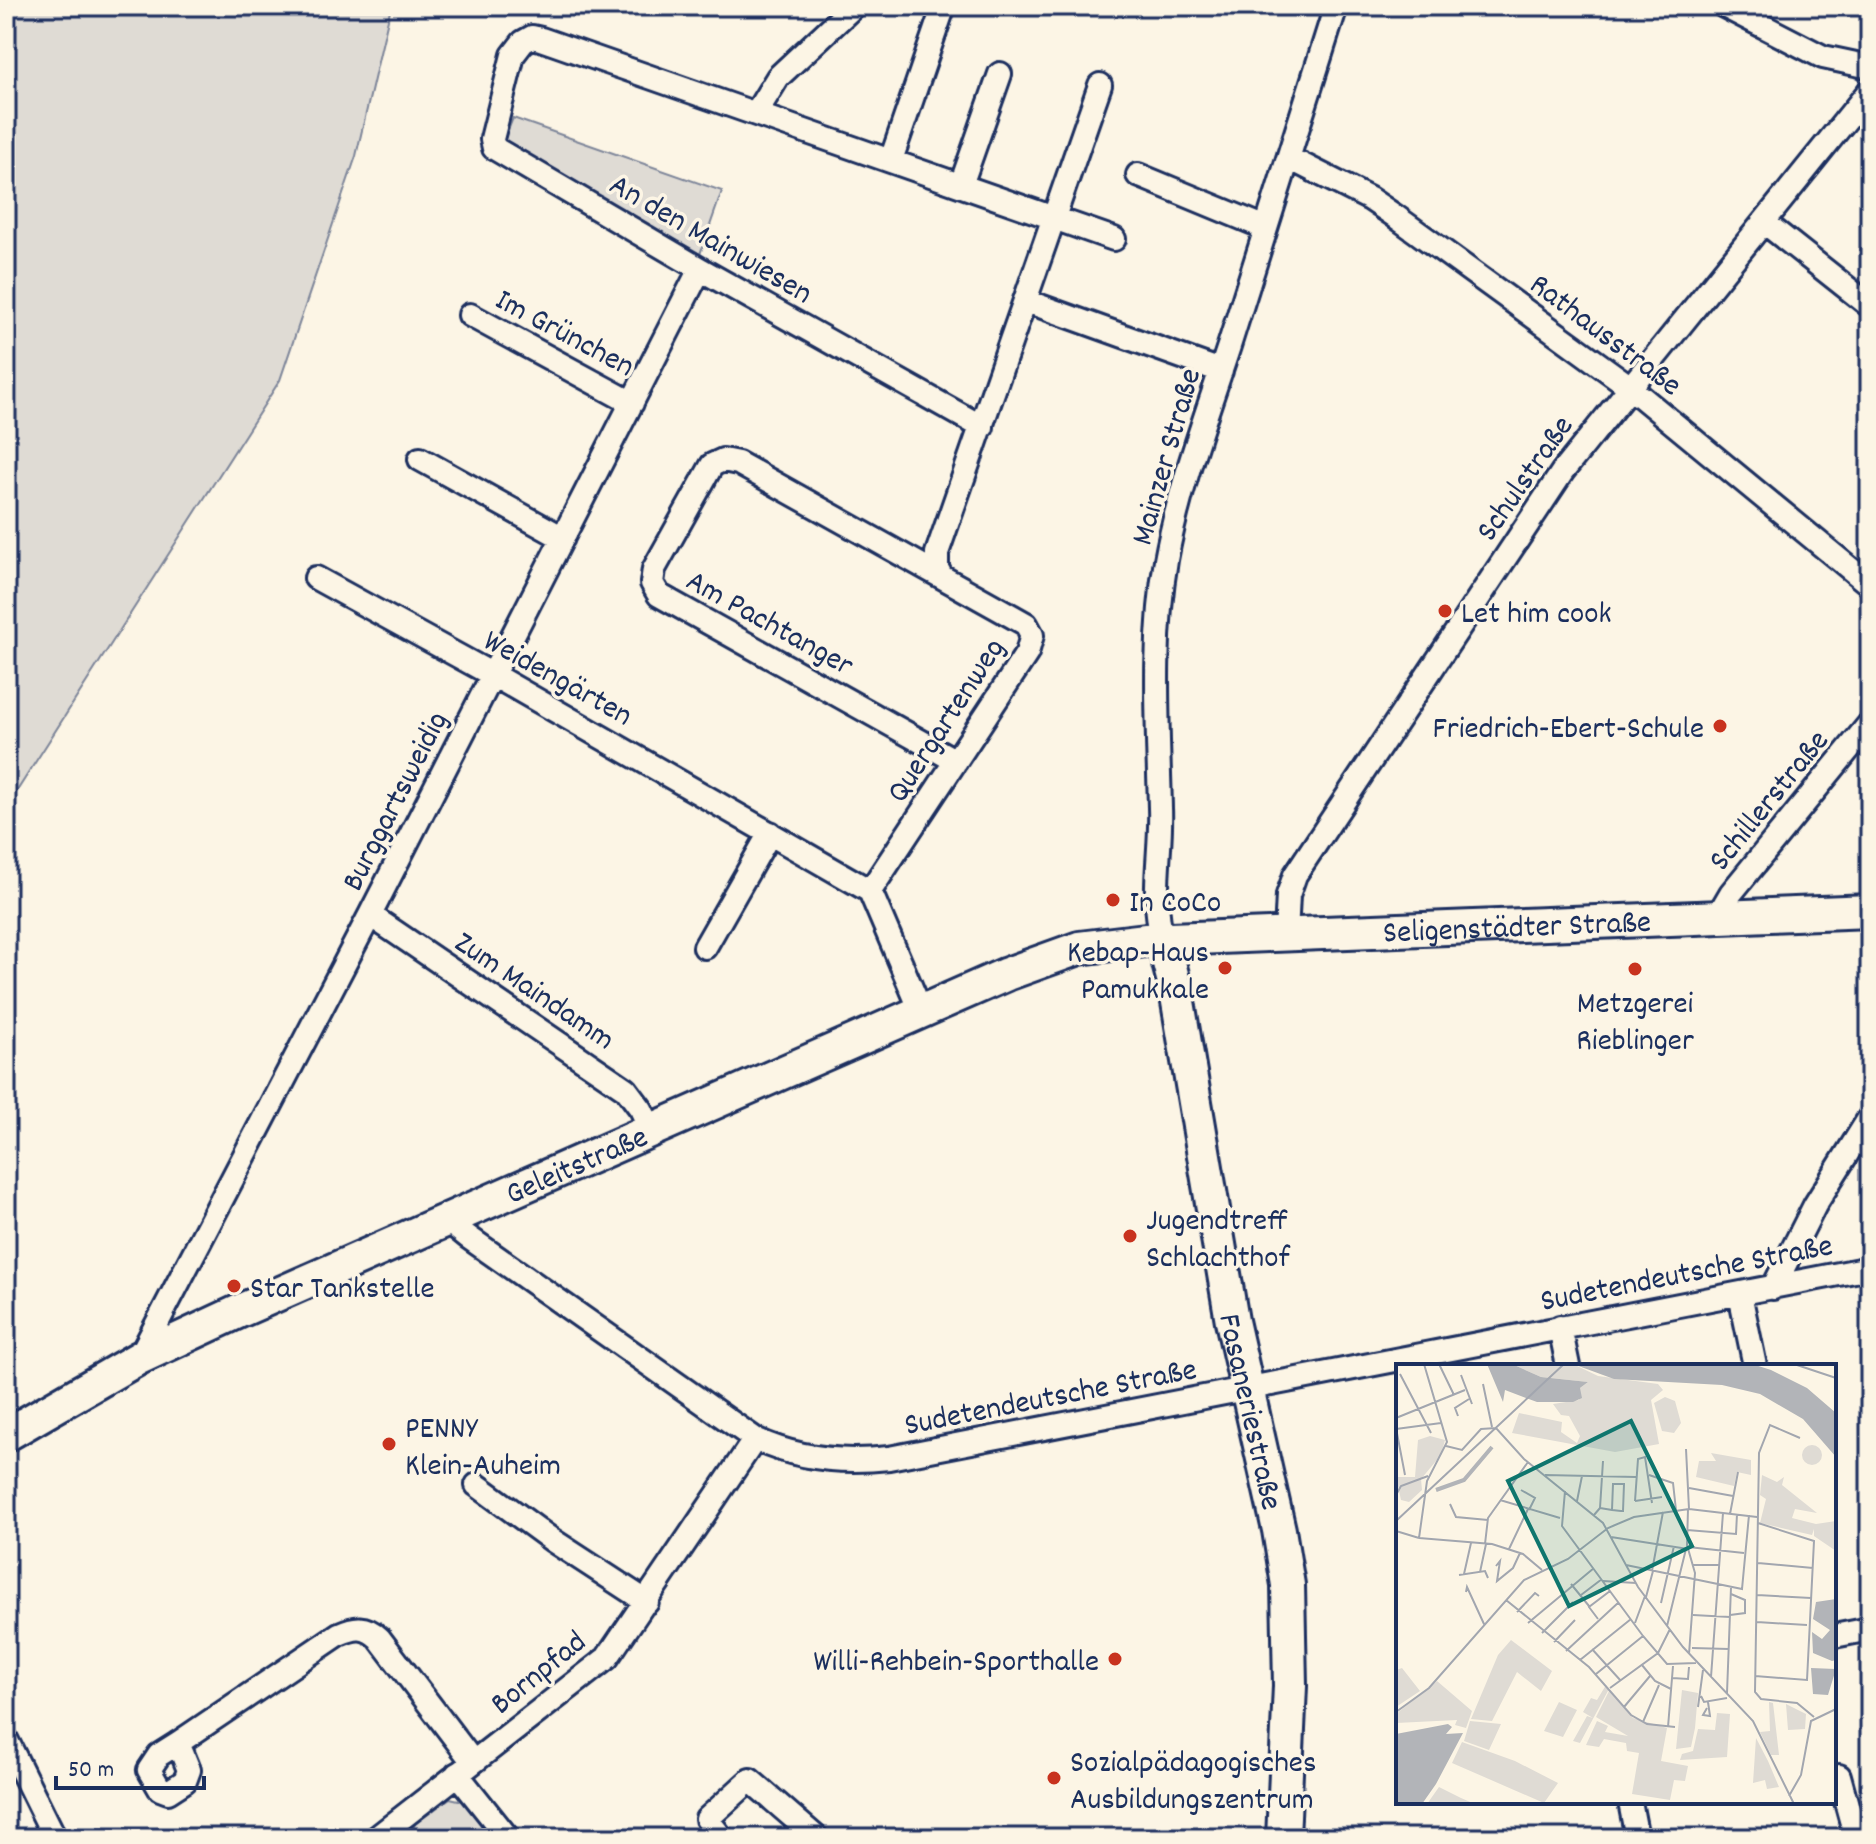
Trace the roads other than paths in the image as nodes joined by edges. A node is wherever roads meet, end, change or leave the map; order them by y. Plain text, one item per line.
1 (854, 6) edge
2 (1336, 6) edge
3 (1724, 6) edge
4 (941, 14) dead end
5 (1866, 60) edge
6 (1000, 74) dead end
7 (1100, 85) dead end
8 (1869, 94) edge
9 (756, 113) junction
10 (1289, 158) junction
11 (891, 160) junction
12 (1138, 175) dead end
13 (961, 185) junction
14 (1054, 217) junction
15 (1266, 228) junction
16 (1759, 229) junction
17 (1114, 239) dead end
18 (700, 269) junction
19 (1026, 301) junction
20 (1870, 306) edge
21 (470, 315) dead end
22 (1221, 371) junction
23 (1629, 388) junction
24 (632, 403) junction
25 (982, 427) junction
26 (420, 459) dead end
27 (563, 538) junction
28 (941, 576) junction
29 (316, 578) dead end
30 (1870, 585) edge
31 (493, 675) junction
32 (1870, 723) edge
33 (956, 761) junction
34 (770, 833) junction
35 (870, 891) junction
36 (1870, 911) edge
37 (370, 915) junction
38 (1717, 917) junction
39 (1286, 934) junction
40 (1163, 940) junction
41 (705, 947) dead end
42 (921, 1011) junction
43 (1870, 1117) edge
44 (651, 1130) junction
45 (447, 1220) junction
46 (1870, 1268) edge
47 (1773, 1288) junction
48 (1740, 1294) junction
49 (1560, 1327) junction
50 (139, 1358) junction
51 (1568, 1364) edge
52 (1755, 1364) edge
53 (1248, 1389) junction
54 (6, 1435) edge
55 (755, 1439) junction
56 (477, 1485) dead end
57 (647, 1602) junction
58 (1870, 1629) edge
59 (1836, 1636) edge
60 (6, 1739) edge
61 (178, 1743) dead end
62 (465, 1768) junction
63 (1839, 1776) dead end
64 (1630, 1804) edge
65 (381, 1837) edge
66 (55, 1838) edge
67 (508, 1838) edge
68 (722, 1838) edge
69 (817, 1838) edge
70 (1283, 1838) edge
71 (1637, 1838) edge
72 (1856, 1838) edge

1 - 9 street
2 - 10 street, Mainzer Straße
3 - 5 street
4 - 11 street
6 - 13 street
7 - 14 street
8 - 16 street, Schulstraße
9 - 11 street
9 - 18 street, An den Mainwiesen
10 - 15 street, Mainzer Straße
10 - 23 street, Rathausstraße
11 - 13 street
12 - 15 street
13 - 14 street
14 - 17 street
14 - 19 street
15 - 22 street, Mainzer Straße
16 - 20 street
16 - 23 street, Schulstraße
18 - 24 street, Burggartsweidig
18 - 25 street, An den Mainwiesen
19 - 22 street
19 - 25 street
21 - 24 street, Im Grünchen
22 - 40 street, Mainzer Straße
23 - 30 street, Rathausstraße
23 - 39 street, Schulstraße
24 - 27 street, Burggartsweidig
25 - 28 street
26 - 27 street
27 - 31 street, Burggartsweidig
28 - 33 street, Quergartenweg
28 - 33 street, Am Pachtanger
29 - 31 street, Weidengärten
31 - 34 street, Weidengärten
31 - 37 street, Burggartsweidig
32 - 38 street, Schillerstraße
33 - 35 street, Quergartenweg
34 - 35 street, Weidengärten
34 - 41 street
35 - 42 street
36 - 38 main road, Seligenstädter Straße
37 - 44 street, Zum Maindamm
37 - 50 street, Burggartsweidig
38 - 39 main road, Seligenstädter Straße
39 - 40 main road, Seligenstädter Straße
40 - 42 main road, Geleitstraße
40 - 53 main road, Fasaneriestraße
42 - 44 main road, Geleitstraße
43 - 47 street
44 - 45 main road, Geleitstraße
45 - 50 main road, Geleitstraße
45 - 55 street, Sudetendeutsche Straße
46 - 47 street, Sudetendeutsche Straße
47 - 48 street, Sudetendeutsche Straße
48 - 49 street, Sudetendeutsche Straße
48 - 52 street
49 - 51 street
49 - 53 street, Sudetendeutsche Straße
50 - 54 main road, Geleitstraße
53 - 55 street, Sudetendeutsche Straße
53 - 70 main road, Fasaneriestraße
55 - 57 street, Bornpfad
56 - 57 street
57 - 62 street, Bornpfad
58 - 59 street
60 - 66 street
61 - 62 street
62 - 65 street, Bornpfad
62 - 67 street
63 - 72 street
64 - 71 street
68 - 69 street

